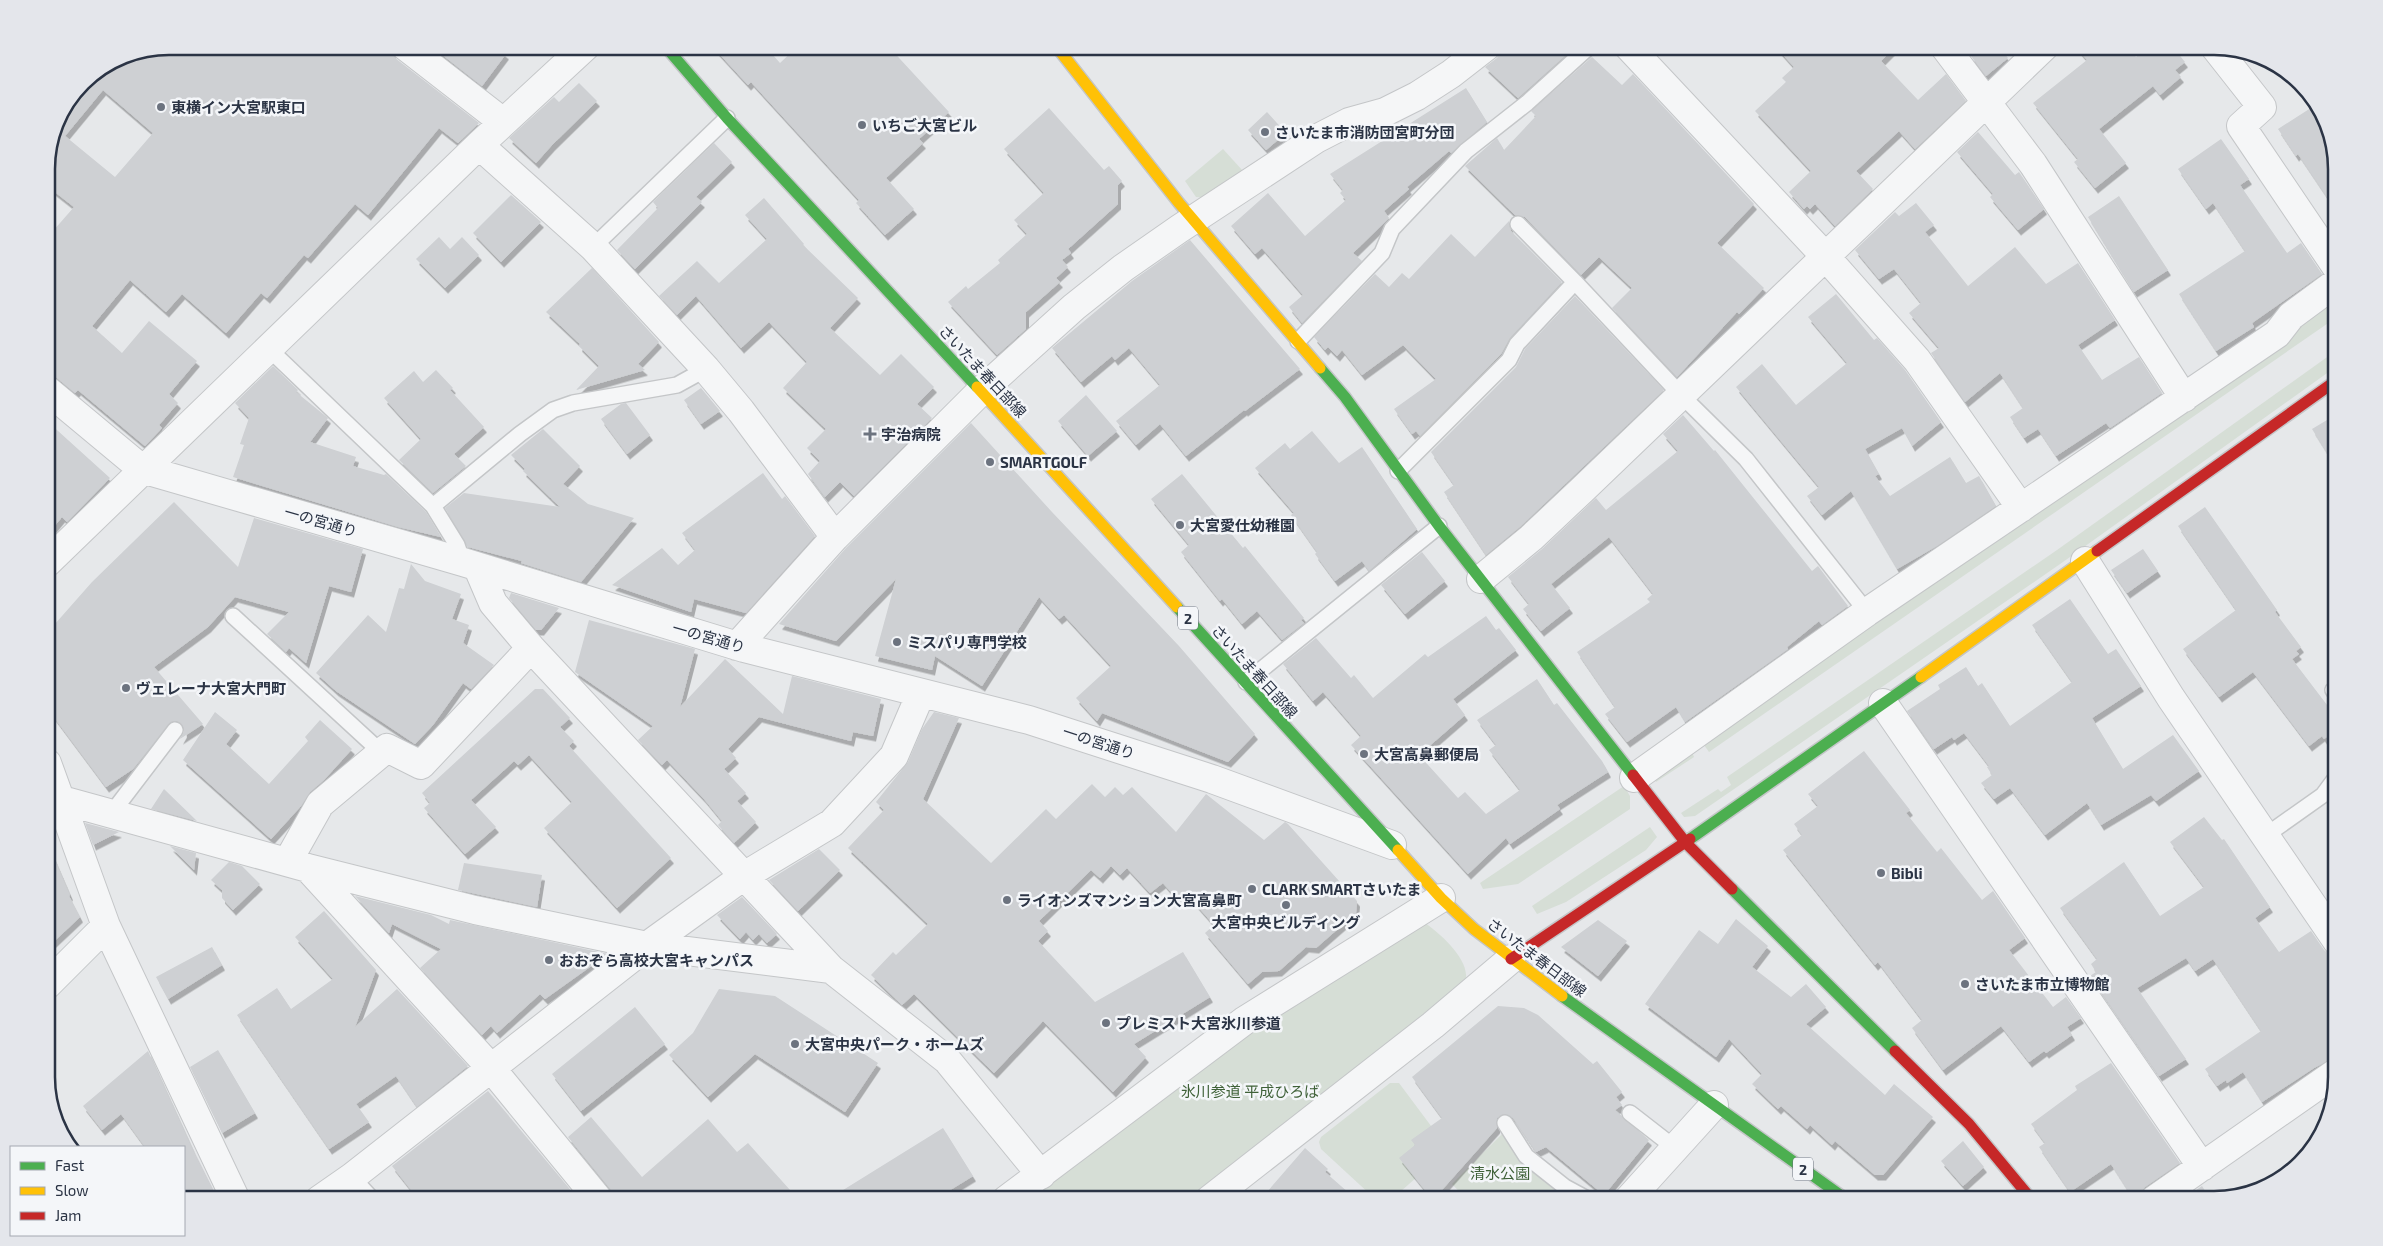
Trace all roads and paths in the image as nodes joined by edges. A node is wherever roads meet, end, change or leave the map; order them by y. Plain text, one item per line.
1 (417, 55) edge
2 (576, 55) edge
3 (673, 55) edge
4 (1063, 55) edge
5 (1475, 55) edge
6 (1580, 55) edge
7 (1636, 55) edge
8 (1951, 55) edge
9 (2036, 55) edge
10 (2221, 55) edge
11 (1987, 102) junction
12 (727, 118) junction
13 (504, 122) junction
14 (479, 145) junction
15 (1194, 220) junction
16 (1518, 224) dead end
17 (593, 247) junction
18 (1825, 256) junction
19 (2328, 256) edge
20 (1575, 282) junction
21 (2328, 288) edge
22 (1298, 341) junction
23 (269, 349) junction
24 (706, 369) junction
25 (2328, 386) edge
26 (981, 391) junction
27 (1681, 395) junction
28 (55, 397) edge
29 (2184, 398) junction
30 (142, 469) junction
31 (1398, 470) junction
32 (433, 506) junction
33 (2021, 508) junction
34 (1438, 526) junction
35 (835, 537) junction
36 (55, 554) edge
37 (2085, 561) junction
38 (471, 565) junction
39 (1480, 579) junction
40 (1867, 612) junction
41 (233, 616) dead end
42 (737, 646) junction
43 (531, 648) junction
44 (1246, 682) junction
45 (921, 692) junction
46 (1883, 703) junction
47 (175, 730) dead end
48 (382, 753) junction
49 (1634, 778) junction
50 (2328, 788) edge
51 (55, 790) edge
52 (58, 799) junction
53 (111, 814) junction
54 (2265, 836) junction
55 (1686, 843) junction
56 (1392, 845) junction
57 (298, 864) junction
58 (744, 876) junction
59 (1441, 898) junction
60 (106, 926) junction
61 (2328, 928) edge
62 (647, 946) junction
63 (1511, 959) junction
64 (831, 970) junction
65 (55, 976) edge
66 (491, 1068) junction
67 (2328, 1078) edge
68 (1714, 1105) junction
69 (1630, 1113) dead end
70 (1506, 1123) dead end
71 (1674, 1148) junction
72 (2202, 1167) junction
73 (1041, 1175) junction
74 (352, 1177) junction
75 (232, 1191) edge
76 (332, 1191) edge
77 (365, 1191) edge
78 (591, 1191) edge
79 (1019, 1191) edge
80 (1221, 1191) edge
81 (1574, 1191) edge
82 (1636, 1191) edge
83 (1834, 1191) edge
84 (2025, 1191) edge
85 (2167, 1191) edge

1 - 13 street
2 - 13 street
3 - 12 street, さいたま春日部線 / 2
4 - 15 street
5 - 15 street
6 - 22 lane
7 - 18 street
8 - 11 street
9 - 11 street
10 - 19 street
11 - 18 street
11 - 29 street
12 - 17 lane
12 - 26 street, さいたま春日部線 / 2
13 - 14 street
14 - 17 street
14 - 23 street
15 - 22 street
15 - 26 street
16 - 20 lane
17 - 24 street
18 - 27 street
18 - 33 street
20 - 27 lane
20 - 31 lane
21 - 29 street
22 - 31 street
23 - 30 street
23 - 32 lane
24 - 32 lane
24 - 35 street
25 - 37 street
26 - 35 street
26 - 44 street, さいたま春日部線 / 2
27 - 39 street
27 - 40 lane
28 - 30 street, 一の宮通り
29 - 33 street
30 - 36 street
30 - 38 street, 一の宮通り
31 - 34 street
32 - 38 lane
33 - 40 street
34 - 39 street
34 - 44 lane
35 - 42 street
37 - 46 street
37 - 54 street
38 - 42 street, 一の宮通り
38 - 43 street
39 - 49 street
40 - 49 street
41 - 48 lane
42 - 45 street, 一の宮通り
43 - 48 street
43 - 58 street
44 - 56 street, さいたま春日部線 / 2
45 - 56 street, 一の宮通り
45 - 58 street
46 - 55 street
46 - 72 street
47 - 53 lane
48 - 57 street
49 - 55 street
50 - 54 lane
51 - 52 street
52 - 53 street
52 - 60 street
53 - 57 street
54 - 61 street
55 - 63 street
55 - 84 street
56 - 59 street, さいたま春日部線 / 2
57 - 62 street
57 - 66 street
58 - 62 street
58 - 64 street
59 - 63 street, さいたま春日部線 / 2
59 - 73 street
60 - 65 street
60 - 75 street
62 - 64 street
62 - 66 street
63 - 68 street, さいたま春日部線 / 2
63 - 80 street
64 - 73 street
66 - 74 street
66 - 78 street
67 - 72 street
68 - 71 street
68 - 83 street, さいたま春日部線 / 2
69 - 71 lane
70 - 81 lane
71 - 82 street
72 - 85 street
73 - 79 street
74 - 76 street
74 - 77 lane

